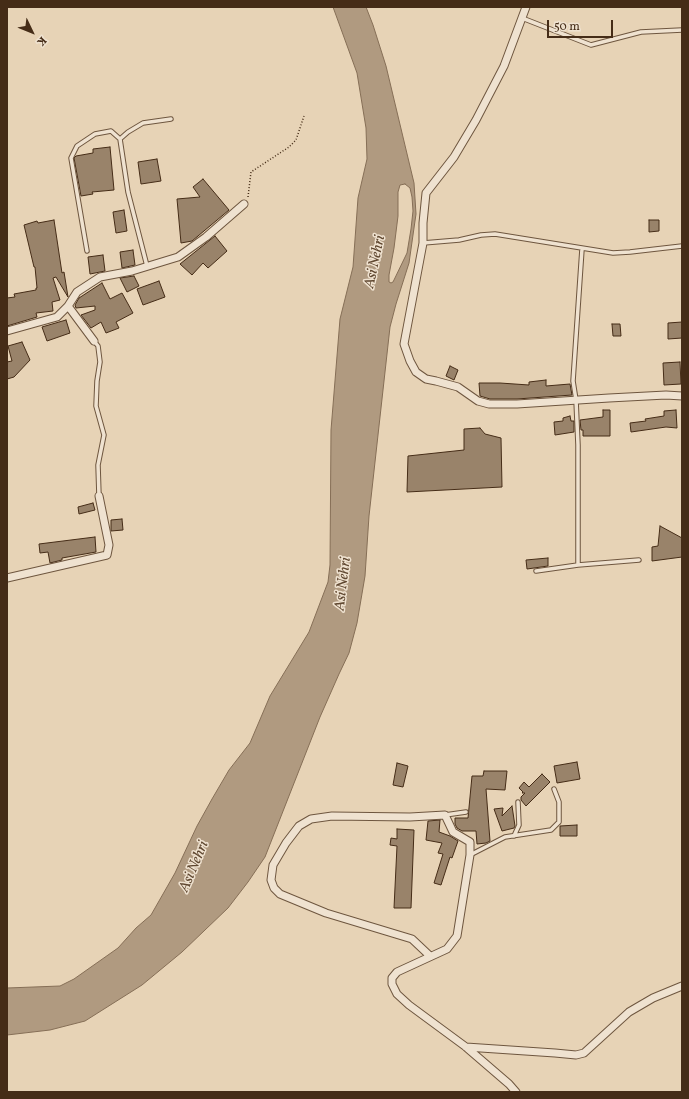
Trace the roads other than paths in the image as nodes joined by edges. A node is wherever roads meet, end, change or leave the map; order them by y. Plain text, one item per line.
1 (526, 7) edge
2 (522, 18) junction
3 (682, 30) edge
4 (171, 119) dead end
5 (120, 139) junction
6 (244, 204) road end
7 (423, 243) junction
8 (682, 246) edge
9 (582, 249) junction
10 (87, 251) dead end
11 (146, 266) junction
12 (68, 306) junction
13 (7, 331) edge
14 (94, 341) joint
15 (682, 396) edge
16 (576, 400) junction
17 (99, 496) joint
18 (638, 560) dead end
19 (578, 565) junction
20 (536, 571) dead end
21 (7, 578) edge
22 (554, 789) dead end
23 (518, 802) dead end
24 (466, 812) dead end
25 (445, 815) junction
26 (514, 836) junction
27 (470, 855) junction
28 (430, 956) junction
29 (682, 986) edge
30 (466, 1047) junction
31 (516, 1092) edge

1 - 2 street
2 - 3 lane
2 - 7 street
4 - 5 lane
5 - 10 lane
5 - 11 lane
6 - 11 street
7 - 9 lane
7 - 16 street
8 - 9 lane
9 - 16 lane
11 - 12 street
12 - 13 street
12 - 14 street
14 - 17 lane
15 - 16 street
16 - 19 lane
17 - 21 street
18 - 19 lane
19 - 20 lane
22 - 26 lane
23 - 26 lane
24 - 25 lane
25 - 27 street
25 - 28 street
26 - 27 lane
27 - 28 street
28 - 30 street
29 - 30 street
30 - 31 street

